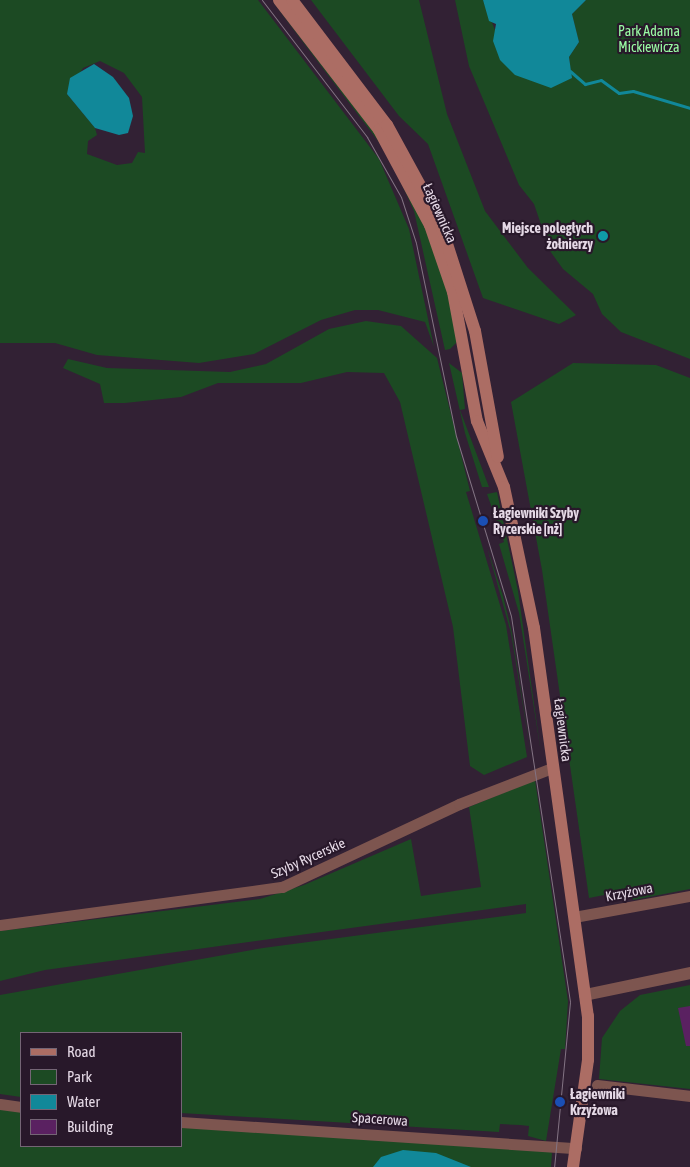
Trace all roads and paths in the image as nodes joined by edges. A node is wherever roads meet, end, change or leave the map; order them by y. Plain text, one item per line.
1 (279, 0) edge
2 (292, 0) edge
3 (500, 472) junction
4 (552, 768) junction
5 (690, 896) edge
6 (574, 917) junction
7 (0, 925) edge
8 (690, 973) edge
9 (585, 995) junction
10 (597, 1085) dead end
11 (690, 1096) edge
12 (0, 1104) edge
13 (20, 1107) edge
14 (182, 1122) edge
15 (576, 1148) junction
16 (573, 1167) edge

1 - 3 main road, Łagiewnicka
2 - 3 main road, Łagiewnicka
3 - 4 main road, Łagiewnicka
4 - 6 main road, Łagiewnicka
4 - 7 street, Szyby Rycerskie
5 - 6 street, Krzyżowa
6 - 9 main road, Łagiewnicka
8 - 9 street
9 - 15 main road, Łagiewnicka
10 - 11 street
12 - 13 street
14 - 15 street, Spacerowa
15 - 16 main road, Łagiewnicka

